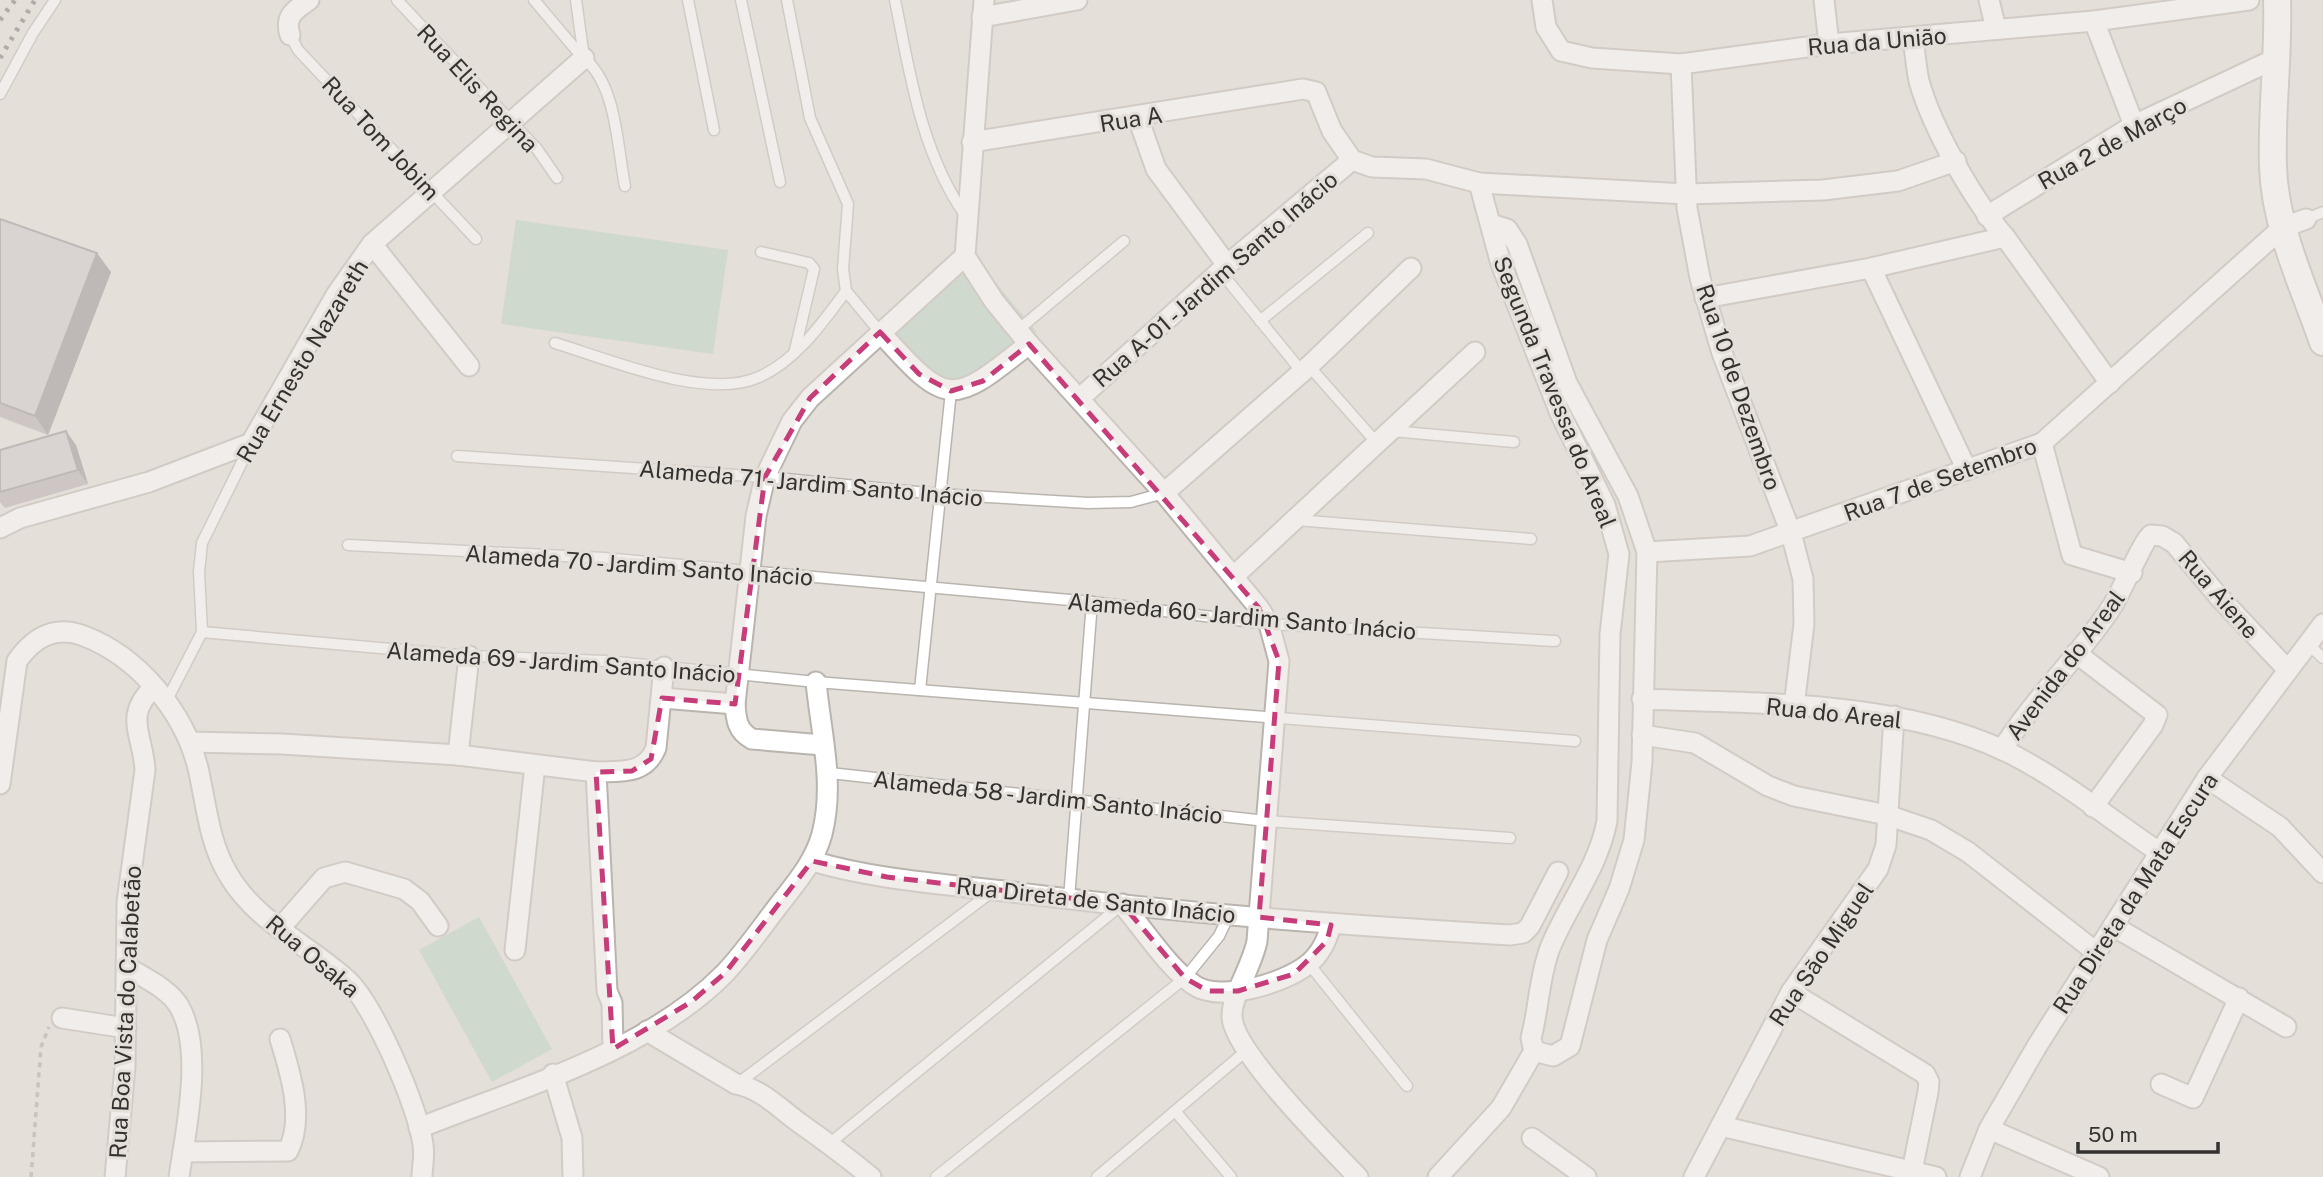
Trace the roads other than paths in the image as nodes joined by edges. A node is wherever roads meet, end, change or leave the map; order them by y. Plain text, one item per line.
1 (55, 0) edge
2 (309, 0) edge
3 (397, 0) edge
4 (534, 0) edge
5 (576, 0) edge
6 (688, 0) edge
7 (741, 0) edge
8 (787, 0) edge
9 (895, 0) edge
10 (1077, 0) edge
11 (1542, 0) edge
12 (1824, 0) edge
13 (1989, 0) edge
14 (2249, 0) edge
15 (2277, 0) edge
16 (983, 8) edge
17 (2094, 21) junction
18 (1996, 29) junction
19 (290, 35) joint
20 (1913, 38) junction
21 (1829, 44) junction
22 (2279, 57) junction
23 (584, 58) junction
24 (1681, 64) junction
25 (0, 94) edge
26 (1138, 118) junction
27 (510, 121) junction
28 (2134, 125) junction
29 (714, 130) dead end
30 (972, 142) junction
31 (1352, 160) junction
32 (1956, 161) junction
33 (557, 178) dead end
34 (780, 182) dead end
35 (1479, 183) junction
36 (625, 186) dead end
37 (430, 191) junction
38 (1687, 194) junction
39 (965, 215) junction
40 (1986, 216) junction
41 (2304, 219) edge
42 (1491, 224) junction
43 (1368, 233) dead end
44 (2005, 237) junction
45 (476, 239) dead end
46 (1124, 241) dead end
47 (373, 244) junction
48 (761, 252) dead end
49 (965, 257) junction
50 (1224, 268) junction
51 (1411, 268) dead end
52 (1871, 268) junction
53 (846, 290) junction
54 (1705, 298) junction
55 (1260, 321) junction
56 (880, 332) junction
57 (1023, 337) junction
58 (2323, 342) edge
59 (555, 343) dead end
60 (795, 351) junction
61 (1475, 352) dead end
62 (469, 366) dead end
63 (1305, 369) junction
64 (2110, 383) junction
65 (951, 391) junction
66 (1079, 398) junction
67 (1382, 436) junction
68 (1514, 442) dead end
69 (251, 443) junction
70 (2042, 443) junction
71 (457, 456) dead end
72 (1967, 470) junction
73 (765, 477) junction
74 (1164, 493) junction
75 (938, 494) junction
76 (1292, 520) junction
77 (0, 528) edge
78 (1791, 533) junction
79 (1531, 539) dead end
80 (2144, 541) joint
81 (348, 545) dead end
82 (1647, 552) junction
83 (750, 572) junction
84 (2132, 573) junction
85 (1234, 576) junction
86 (930, 589) junction
87 (1093, 602) junction
88 (1269, 624) junction
89 (2323, 624) edge
90 (202, 632) junction
91 (1555, 641) dead end
92 (2308, 645) junction
93 (2076, 653) junction
94 (469, 656) junction
95 (2323, 658) edge
96 (664, 667) junction
97 (2288, 670) junction
98 (739, 675) junction
99 (816, 682) junction
100 (920, 690) junction
101 (160, 693) junction
102 (662, 698) junction
103 (1642, 699) junction
104 (1083, 701) junction
105 (735, 704) junction
106 (1794, 706) junction
107 (1894, 716) junction
108 (1275, 719) junction
109 (1642, 735) junction
110 (1575, 741) dead end
111 (190, 742) junction
112 (822, 745) junction
113 (2002, 750) junction
114 (458, 755) junction
115 (535, 765) junction
116 (596, 772) junction
117 (830, 774) junction
118 (2207, 778) junction
119 (0, 784) edge
120 (1076, 799) junction
121 (2092, 807) junction
122 (1887, 815) junction
123 (1266, 821) junction
124 (1510, 838) dead end
125 (2159, 852) junction
126 (812, 861) junction
127 (1558, 872) dead end
128 (2323, 873) edge
129 (995, 890) junction
130 (1069, 899) junction
131 (1122, 904) junction
132 (1229, 915) junction
133 (1259, 918) junction
134 (1331, 925) junction
135 (438, 926) dead end
136 (2113, 926) junction
137 (281, 927) junction
138 (515, 950) dead end
139 (2096, 952) junction
140 (1309, 964) junction
141 (127, 967) junction
142 (1185, 978) junction
143 (1238, 991) junction
144 (1791, 992) junction
145 (2239, 998) junction
146 (62, 1018) road end
147 (2286, 1027) dead end
148 (126, 1028) junction
149 (647, 1031) junction
150 (280, 1039) dead end
151 (613, 1049) junction
152 (1246, 1051) junction
153 (1534, 1051) junction
154 (553, 1074) junction
155 (736, 1084) junction
156 (2161, 1084) dead end
157 (1407, 1086) dead end
158 (1175, 1111) junction
159 (1721, 1126) junction
160 (419, 1128) junction
161 (1989, 1129) junction
162 (1532, 1138) dead end
163 (830, 1143) junction
164 (424, 1148) junction
165 (183, 1152) junction
166 (1912, 1171) junction
167 (1101, 1176) edge
168 (115, 1177) edge
169 (179, 1177) edge
170 (422, 1177) edge
171 (435, 1177) edge
172 (573, 1177) edge
173 (871, 1177) edge
174 (936, 1177) edge
175 (1231, 1177) edge
176 (1358, 1177) edge
177 (1438, 1177) edge
178 (1586, 1177) edge
179 (1694, 1177) edge
180 (1936, 1177) edge
181 (1970, 1177) edge
182 (2099, 1177) edge

1 - 25 lane
2 - 19 street
3 - 27 lane, Rua Elis Regina
4 - 23 lane
5 - 23 lane
6 - 29 lane
7 - 34 lane
8 - 53 lane
9 - 39 lane
10 - 16 street
11 - 24 street, Rua da União
12 - 21 street
13 - 18 street
14 - 17 street, Rua da União
15 - 22 main road
16 - 30 street
17 - 18 street, Rua da União
17 - 28 street
18 - 20 street, Rua da União
19 - 37 lane, Rua Tom Jobim
20 - 21 street, Rua da União
20 - 32 street
21 - 24 street, Rua da União
22 - 28 street, Rua 2 de Março
22 - 41 main road
23 - 27 street, Rua Ernesto Nazareth
23 - 36 lane
24 - 38 street, Rua 10 de Dezembro
26 - 30 street, Rua A
26 - 31 street, Rua A
26 - 50 street
27 - 33 lane, Rua Elis Regina
27 - 37 street, Rua Ernesto Nazareth
28 - 40 street, Rua 2 de Março
30 - 39 street
31 - 35 street
31 - 50 street, Rua A-01 - Jardim Santo Inácio
32 - 38 street
32 - 40 street
35 - 38 street
35 - 42 street, Segunda Travessa do Areal
37 - 45 lane, Rua Tom Jobim
37 - 47 street, Rua Ernesto Nazareth
38 - 54 street, Rua 10 de Dezembro
39 - 49 street
40 - 44 street
41 - 58 main road
41 - 64 street, Rua 7 de Setembro
42 - 82 street
42 - 153 street, Segunda Travessa do Areal
43 - 55 lane
44 - 52 street
44 - 64 street
46 - 57 lane
47 - 62 street
47 - 69 street, Rua Ernesto Nazareth
48 - 60 lane
49 - 56 street
49 - 57 street, Rua Direta de Santo Inácio
50 - 55 lane
50 - 66 street, Rua A-01 - Jardim Santo Inácio
51 - 63 street
52 - 54 street
52 - 72 street
53 - 56 lane
53 - 60 lane
54 - 78 street, Rua 10 de Dezembro
55 - 63 lane
56 - 65 street
56 - 73 street
57 - 65 street
57 - 66 street, Rua Direta de Santo Inácio
59 - 60 lane
61 - 67 street
63 - 67 lane
63 - 74 street
64 - 70 street, Rua 7 de Setembro
65 - 75 lane
66 - 74 street, Rua Direta de Santo Inácio
67 - 68 lane
67 - 76 street
69 - 77 street
69 - 90 lane, Rua Ernesto Nazareth
70 - 72 street, Rua 7 de Setembro
70 - 84 street
71 - 73 lane, Alameda 71 - Jardim Santo Inácio
72 - 78 street, Rua 7 de Setembro
73 - 75 lane, Alameda 71 - Jardim Santo Inácio
73 - 83 street
74 - 75 lane, Alameda 71 - Jardim Santo Inácio
74 - 85 street, Rua Direta de Santo Inácio
75 - 86 lane
76 - 79 lane
76 - 85 street
78 - 82 street, Rua 7 de Setembro
78 - 106 street, Rua 10 de Dezembro
80 - 84 street, Avenida do Areal
80 - 97 street, Rua Aiene
81 - 83 lane, Alameda 70 - Jardim Santo Inácio
82 - 103 street
83 - 86 lane, Alameda 70 - Jardim Santo Inácio
83 - 98 street
84 - 93 street, Avenida do Areal
85 - 88 street, Rua Direta de Santo Inácio
86 - 87 lane, Alameda 60 - Jardim Santo Inácio
86 - 100 lane
87 - 88 lane, Alameda 60 - Jardim Santo Inácio
87 - 104 lane
88 - 91 lane, Alameda 60 - Jardim Santo Inácio
88 - 108 street, Rua Direta de Santo Inácio
89 - 92 street, Rua Direta da Mata Escura
90 - 94 lane, Alameda 69 - Jardim Santo Inácio
90 - 101 lane, Rua Boa Vista do Calabetão
92 - 95 lane
92 - 97 street, Rua Direta da Mata Escura
93 - 113 street, Avenida do Areal
93 - 121 street
94 - 96 lane, Alameda 69 - Jardim Santo Inácio
94 - 114 street
96 - 98 lane, Alameda 69 - Jardim Santo Inácio
96 - 102 street
97 - 118 street, Rua Direta da Mata Escura
98 - 99 lane, Alameda 69 - Jardim Santo Inácio
98 - 105 street
99 - 100 lane, Alameda 69 - Jardim Santo Inácio
99 - 112 street
100 - 104 lane, Alameda 69 - Jardim Santo Inácio
101 - 111 street, Rua Osaka
101 - 119 street
101 - 141 street, Rua Boa Vista do Calabetão
102 - 105 street
102 - 116 street
103 - 106 street, Rua do Areal
103 - 109 street
104 - 108 lane, Alameda 69 - Jardim Santo Inácio
104 - 120 lane
105 - 112 street
106 - 107 street, Rua do Areal
107 - 113 street, Rua do Areal
107 - 122 street, Rua São Miguel
108 - 110 lane, Alameda 69 - Jardim Santo Inácio
108 - 123 street, Rua Direta de Santo Inácio
109 - 122 street
109 - 153 street
111 - 114 street
111 - 137 street, Rua Osaka
112 - 117 street
113 - 121 street, Rua do Areal
114 - 115 street
115 - 116 street
115 - 138 street
116 - 151 street
117 - 120 lane, Alameda 58 - Jardim Santo Inácio
117 - 126 street
118 - 125 street, Rua Direta da Mata Escura
118 - 128 street
120 - 123 lane, Alameda 58 - Jardim Santo Inácio
120 - 130 lane
121 - 125 street, Rua do Areal
122 - 139 street
122 - 144 street, Rua São Miguel
123 - 124 lane, Alameda 58 - Jardim Santo Inácio
123 - 133 street, Rua Direta de Santo Inácio
125 - 136 street, Rua Direta da Mata Escura
126 - 129 street, Rua Direta de Santo Inácio
126 - 149 street
127 - 134 street
129 - 130 street, Rua Direta de Santo Inácio
129 - 155 lane
130 - 131 street, Rua Direta de Santo Inácio
131 - 132 street, Rua Direta de Santo Inácio
131 - 142 street
131 - 163 lane
132 - 133 street, Rua Direta de Santo Inácio
132 - 142 lane
133 - 134 street
133 - 143 street
134 - 140 street
135 - 137 street
136 - 139 street, Rua Direta da Mata Escura
136 - 145 street
137 - 160 street, Rua Osaka
139 - 161 street, Rua Direta da Mata Escura
140 - 143 street
140 - 157 lane
141 - 148 street, Rua Boa Vista do Calabetão
141 - 165 street
142 - 143 street
142 - 174 lane
143 - 152 street
144 - 159 street, Rua São Miguel
144 - 166 street
145 - 147 street
145 - 156 street
146 - 148 street
148 - 168 street, Rua Boa Vista do Calabetão
149 - 151 street
149 - 155 street
150 - 165 street
151 - 154 street
152 - 158 lane
152 - 176 street
153 - 177 street
154 - 160 street
154 - 172 street
155 - 163 street
158 - 167 lane
158 - 175 lane
159 - 166 street
159 - 179 street, Rua São Miguel
160 - 164 street, Rua Osaka
161 - 181 street, Rua Direta da Mata Escura
161 - 182 street
162 - 178 street
163 - 173 street
164 - 170 street, Rua Osaka
164 - 171 street
165 - 169 street
166 - 180 street

